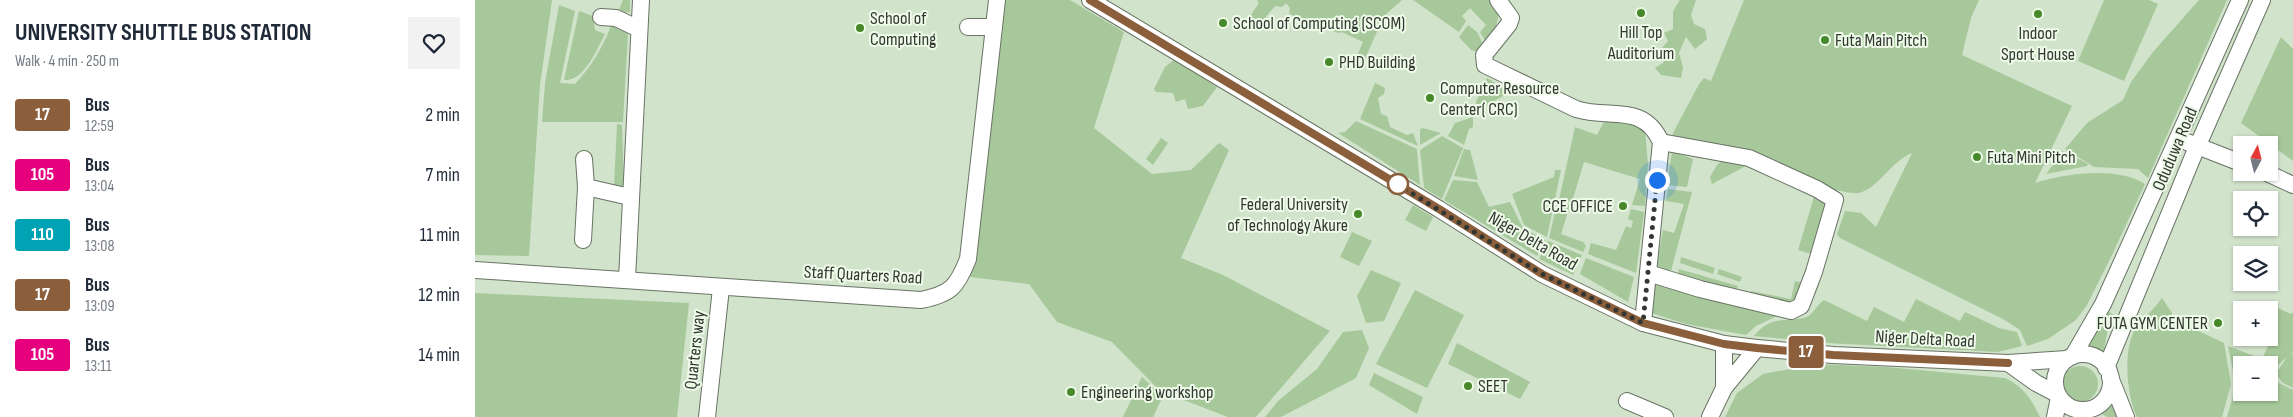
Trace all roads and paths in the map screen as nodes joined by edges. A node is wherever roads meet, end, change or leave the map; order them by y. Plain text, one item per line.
1 (641, 0) edge
2 (997, 0) edge
3 (1090, 0) edge
4 (1498, 0) edge
5 (2240, 0) edge
6 (2262, 0) edge
7 (1514, 7) edge
8 (601, 17) dead end
9 (969, 27) dead end
10 (994, 27) junction
11 (639, 29) junction
12 (2178, 139) junction
13 (1661, 142) junction
14 (2197, 146) junction
15 (584, 159) dead end
16 (2233, 159) edge
17 (2278, 178) edge
18 (2293, 185) edge
19 (586, 187) junction
20 (631, 197) junction
21 (583, 240) dead end
22 (475, 270) edge
23 (1648, 273) junction
24 (627, 279) junction
25 (721, 288) junction
26 (1643, 323) junction
27 (1724, 344) junction
28 (1757, 348) junction
29 (2070, 358) junction
30 (2008, 363) junction
31 (2108, 372) junction
32 (1724, 388) junction
33 (2058, 395) junction
34 (1627, 401) dead end
35 (2089, 413) edge
36 (707, 417) edge
37 (1665, 417) edge
38 (1710, 417) edge
39 (2055, 417) edge
40 (2125, 417) edge

1 - 11 street
2 - 10 street, Staff Quarters Road
3 - 26 street, Niger Delta Road
4 - 7 street
5 - 12 street
6 - 14 street, Oduduwa Road
7 - 13 street
8 - 11 street
9 - 10 street
10 - 25 street, Staff Quarters Road
11 - 20 street
12 - 14 street
12 - 29 street
13 - 23 street
13 - 23 street
14 - 16 street
14 - 31 street, Oduduwa Road
15 - 19 street
17 - 18 street
19 - 20 street
19 - 21 street
20 - 24 street
22 - 24 street, Staff Quarters Road
23 - 26 street
24 - 25 street, Staff Quarters Road
25 - 36 street, Quarters way
26 - 27 street, Niger Delta Road
27 - 28 street, Niger Delta Road
27 - 32 street
28 - 30 street, Niger Delta Road
28 - 32 street
29 - 30 street, Niger Delta Road
29 - 31 street
29 - 33 street
30 - 33 street
31 - 35 street
31 - 40 street
32 - 38 street
33 - 35 street
33 - 39 street
34 - 37 street

